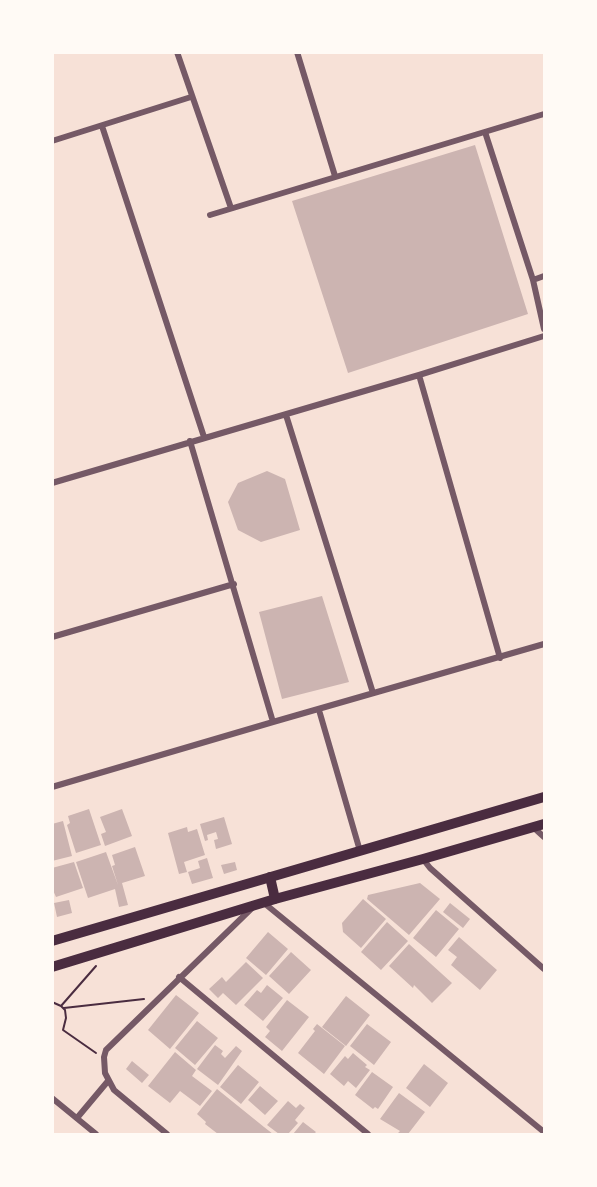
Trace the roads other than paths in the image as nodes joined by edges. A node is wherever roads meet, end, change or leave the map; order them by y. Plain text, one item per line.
1 (177, 52) edge
2 (300, 53) edge
3 (191, 97) junction
4 (544, 114) edge
5 (102, 126) junction
6 (485, 132) junction
7 (52, 141) edge
8 (335, 176) junction
9 (231, 208) junction
10 (210, 215) dead end
11 (544, 276) edge
12 (533, 280) junction
13 (544, 329) edge
14 (544, 336) edge
15 (419, 375) junction
16 (286, 415) junction
17 (204, 437) junction
18 (190, 441) junction
19 (52, 483) edge
20 (234, 584) junction
21 (52, 637) edge
22 (544, 644) edge
23 (500, 658) junction
24 (373, 693) junction
25 (319, 710) junction
26 (273, 722) junction
27 (52, 787) edge
28 (544, 797) edge
29 (539, 826) edge
30 (544, 837) edge
31 (360, 851) junction
32 (423, 860) junction
33 (270, 877) junction
34 (275, 898) junction
35 (259, 904) junction
36 (52, 941) edge
37 (52, 968) edge
38 (544, 969) edge
39 (179, 977) junction
40 (108, 1081) junction
41 (52, 1098) edge
42 (77, 1118) junction
43 (544, 1132) edge
44 (96, 1134) edge
45 (167, 1134) edge
46 (368, 1134) edge

1 - 3 street
2 - 8 street
3 - 5 street
3 - 9 street
4 - 6 street
5 - 7 street
5 - 17 street
6 - 8 street
6 - 12 street
8 - 9 street
9 - 10 street
11 - 12 street
12 - 13 street
14 - 15 street
15 - 16 street
15 - 23 street
16 - 17 street
16 - 24 street
17 - 18 street
18 - 19 street
18 - 20 street
20 - 21 street
20 - 26 street
22 - 23 street
23 - 24 street
24 - 25 street
25 - 26 street
25 - 31 street
26 - 27 street
28 - 31 main road
29 - 30 street
29 - 32 main road
31 - 33 main road
32 - 34 main road
32 - 38 street
33 - 34 main road
33 - 36 main road
34 - 35 main road
35 - 37 main road
35 - 39 street
35 - 43 street
39 - 40 street
39 - 46 street
40 - 42 street
40 - 45 street
41 - 42 street
42 - 44 street

